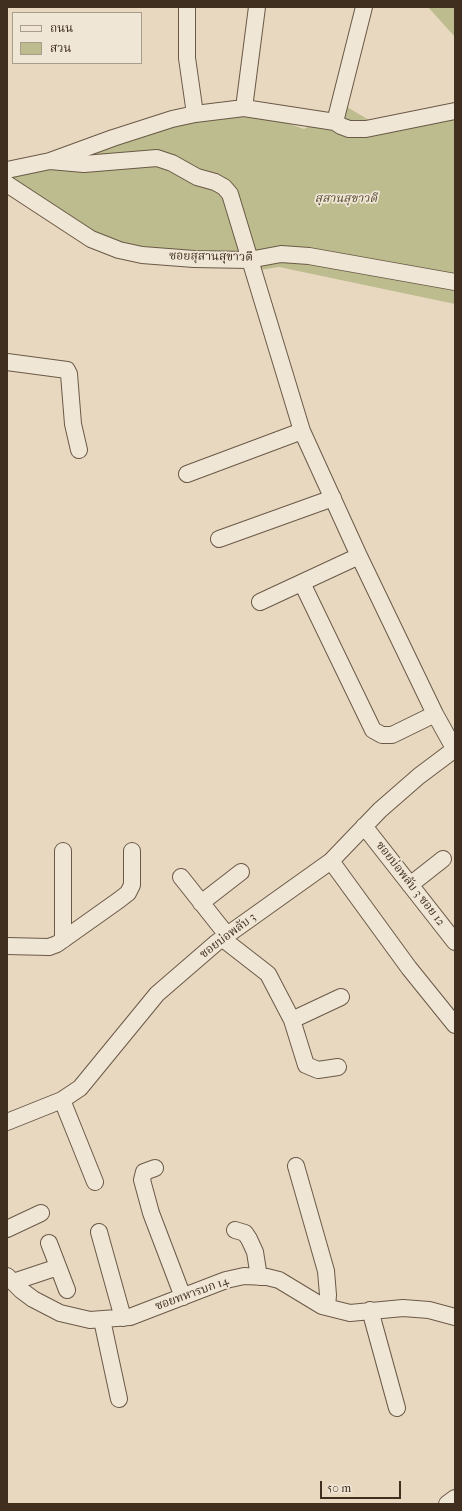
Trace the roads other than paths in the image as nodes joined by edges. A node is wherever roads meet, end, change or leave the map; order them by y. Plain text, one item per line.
1 (187, 7) edge
2 (257, 7) edge
3 (364, 7) edge
4 (244, 108) junction
5 (455, 111) edge
6 (196, 114) junction
7 (335, 122) junction
8 (50, 161) junction
9 (7, 170) edge
10 (7, 184) edge
11 (249, 260) junction
12 (455, 282) edge
13 (7, 362) edge
14 (302, 431) junction
15 (79, 450) dead end
16 (187, 474) dead end
17 (333, 498) junction
18 (219, 539) dead end
19 (359, 556) junction
20 (302, 583) junction
21 (260, 602) dead end
22 (435, 714) junction
23 (455, 749) edge
24 (364, 826) junction
25 (63, 851) dead end
26 (132, 851) dead end
27 (443, 859) dead end
28 (331, 861) junction
29 (241, 872) dead end
30 (181, 877) dead end
31 (410, 885) junction
32 (202, 902) junction
33 (225, 937) junction
34 (63, 940) junction
35 (455, 942) edge
36 (7, 946) edge
37 (341, 997) dead end
38 (292, 1020) junction
39 (455, 1025) edge
40 (338, 1066) dead end
41 (62, 1100) junction
42 (7, 1122) edge
43 (296, 1166) dead end
44 (155, 1168) dead end
45 (95, 1182) dead end
46 (41, 1213) dead end
47 (7, 1229) edge
48 (235, 1230) dead end
49 (99, 1232) dead end
50 (49, 1243) dead end
51 (58, 1268) junction
52 (259, 1277) junction
53 (10, 1279) edge
54 (67, 1290) dead end
55 (183, 1297) junction
56 (327, 1307) junction
57 (370, 1310) junction
58 (455, 1317) edge
59 (123, 1318) junction
60 (102, 1320) junction
61 (119, 1398) dead end
62 (397, 1408) dead end
63 (455, 1498) edge
64 (447, 1504) edge

1 - 6 street
2 - 4 street
3 - 7 street
4 - 6 street
4 - 7 street
5 - 7 street
6 - 8 street
8 - 9 street
8 - 11 street
10 - 11 street, ซอยสุสานสุขาวดี
11 - 12 street, ซอยสุสานสุขาวดี
11 - 14 street
13 - 15 street
14 - 16 street
14 - 17 street
17 - 18 street
17 - 19 street
19 - 20 street
19 - 22 street
20 - 21 street
20 - 22 street
22 - 23 street
23 - 24 street, ซอยบ่อพลับ 3
24 - 28 street, ซอยบ่อพลับ 3
24 - 31 street, ซอยบ่อพลับ 3 ซอย 12
25 - 34 street
26 - 34 street
27 - 31 street
28 - 33 street, ซอยบ่อพลับ 3
28 - 39 street
29 - 32 street
30 - 32 street
31 - 35 street, ซอยบ่อพลับ 3 ซอย 12
32 - 33 street
33 - 38 street
33 - 41 street, ซอยบ่อพลับ 3
34 - 36 street
37 - 38 street
38 - 40 street
41 - 42 street, ซอยบ่อพลับ 3
41 - 45 street
43 - 56 street
44 - 55 street
46 - 47 street
48 - 52 street
49 - 59 street
50 - 51 street
51 - 53 street
51 - 54 street
52 - 55 street, ซอยทหารบก 14
52 - 56 street, ซอยทหารบก 14
53 - 60 street, ซอยทหารบก 14
55 - 59 street, ซอยทหารบก 14
56 - 57 street, ซอยทหารบก 14
57 - 58 street, ซอยทหารบก 14
57 - 62 street
59 - 60 street, ซอยทหารบก 14
60 - 61 street
63 - 64 street

